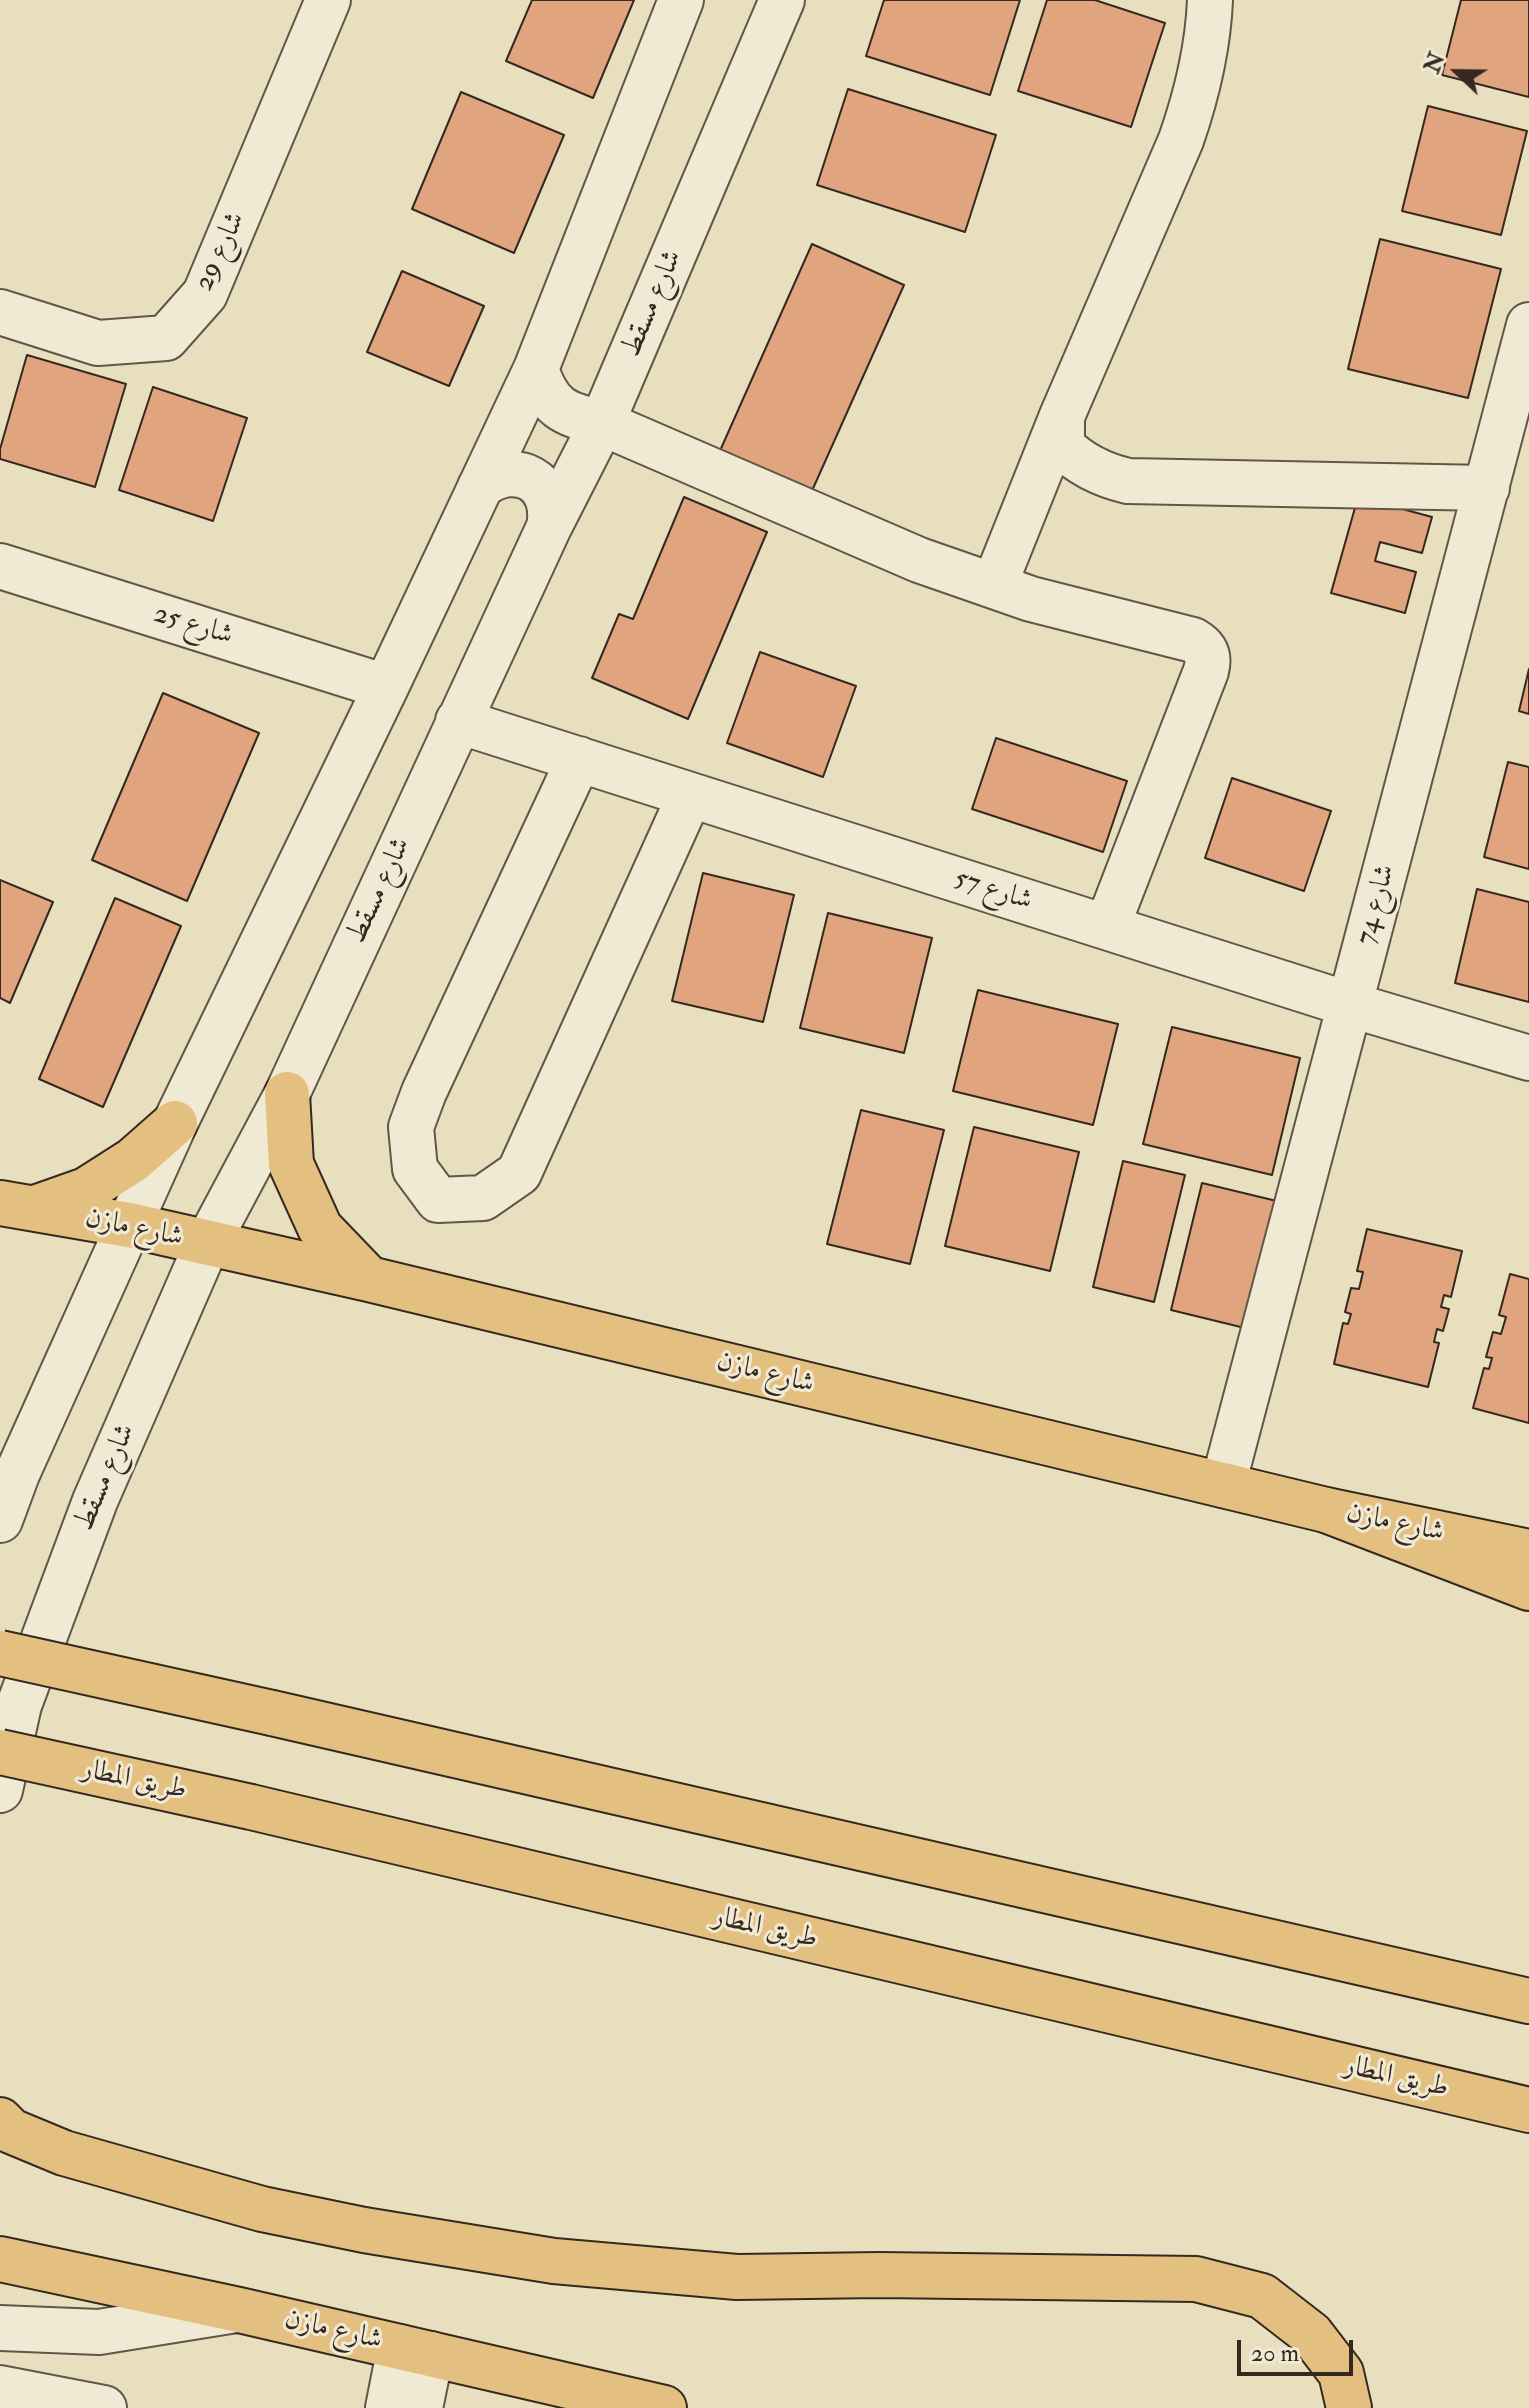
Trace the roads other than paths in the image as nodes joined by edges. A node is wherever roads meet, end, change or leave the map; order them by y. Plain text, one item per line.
1 (328, 0) edge
2 (681, 0) edge
3 (782, 0) edge
4 (1210, 0) edge
5 (0, 312) edge
6 (1529, 325) edge
7 (536, 369) junction
8 (1062, 416) junction
9 (602, 423) junction
10 (480, 487) junction
11 (1487, 488) junction
12 (549, 527) junction
13 (0, 566) edge
14 (994, 586) junction
15 (386, 687) junction
16 (458, 721) junction
17 (579, 759) junction
18 (690, 795) junction
19 (1107, 927) junction
20 (1351, 1005) junction
21 (1529, 1058) edge
22 (287, 1094) junction
23 (175, 1123) junction
24 (16, 1206) edge
25 (129, 1225) junction
26 (207, 1244) junction
27 (369, 1279) junction
28 (1223, 1485) junction
29 (1326, 1510) junction
30 (0, 1520) edge
31 (1529, 1552) edge
32 (1529, 1588) edge
33 (0, 1653) edge
34 (0, 1752) edge
35 (0, 1790) edge
36 (1529, 2001) edge
37 (1529, 2110) edge
38 (0, 2120) edge
39 (0, 2259) edge
40 (239, 2310) junction
41 (0, 2328) edge
42 (416, 2350) junction
43 (0, 2388) edge
44 (104, 2408) edge
45 (388, 2408) edge
46 (420, 2408) edge
47 (664, 2408) edge
48 (1349, 2408) edge

1 - 5 street, شارع 29
2 - 7 street
3 - 9 street, شارع مسقط
4 - 8 street
6 - 11 street, شارع 74
7 - 9 street
7 - 10 street
8 - 11 street
8 - 14 street
9 - 12 street, شارع مسقط
9 - 14 street
10 - 12 street
10 - 15 street
11 - 20 street, شارع 74
12 - 16 street, شارع مسقط
13 - 15 street, شارع 25
14 - 19 street
15 - 23 street
16 - 17 street, شارع 57
16 - 22 street, شارع مسقط
17 - 18 street, شارع 57
17 - 18 street
18 - 19 street, شارع 57
19 - 20 street, شارع 57
20 - 21 street, شارع 57
20 - 28 street, شارع 74
22 - 26 street, شارع مسقط
22 - 27 main road
23 - 24 main road
23 - 25 street
24 - 25 main road, شارع مازن
25 - 26 main road, شارع مازن
25 - 30 street
26 - 27 main road, شارع مازن
26 - 35 street, شارع مسقط
27 - 28 main road, شارع مازن
28 - 29 main road, شارع مازن
29 - 31 main road, شارع مازن
29 - 32 main road
33 - 36 main road, bridge
34 - 37 main road, طريق المطار, bridge
38 - 48 main road
39 - 40 main road, شارع مازن
40 - 41 street
40 - 42 main road, شارع مازن
42 - 45 street
42 - 46 street
42 - 47 main road, شارع مازن
43 - 44 street

